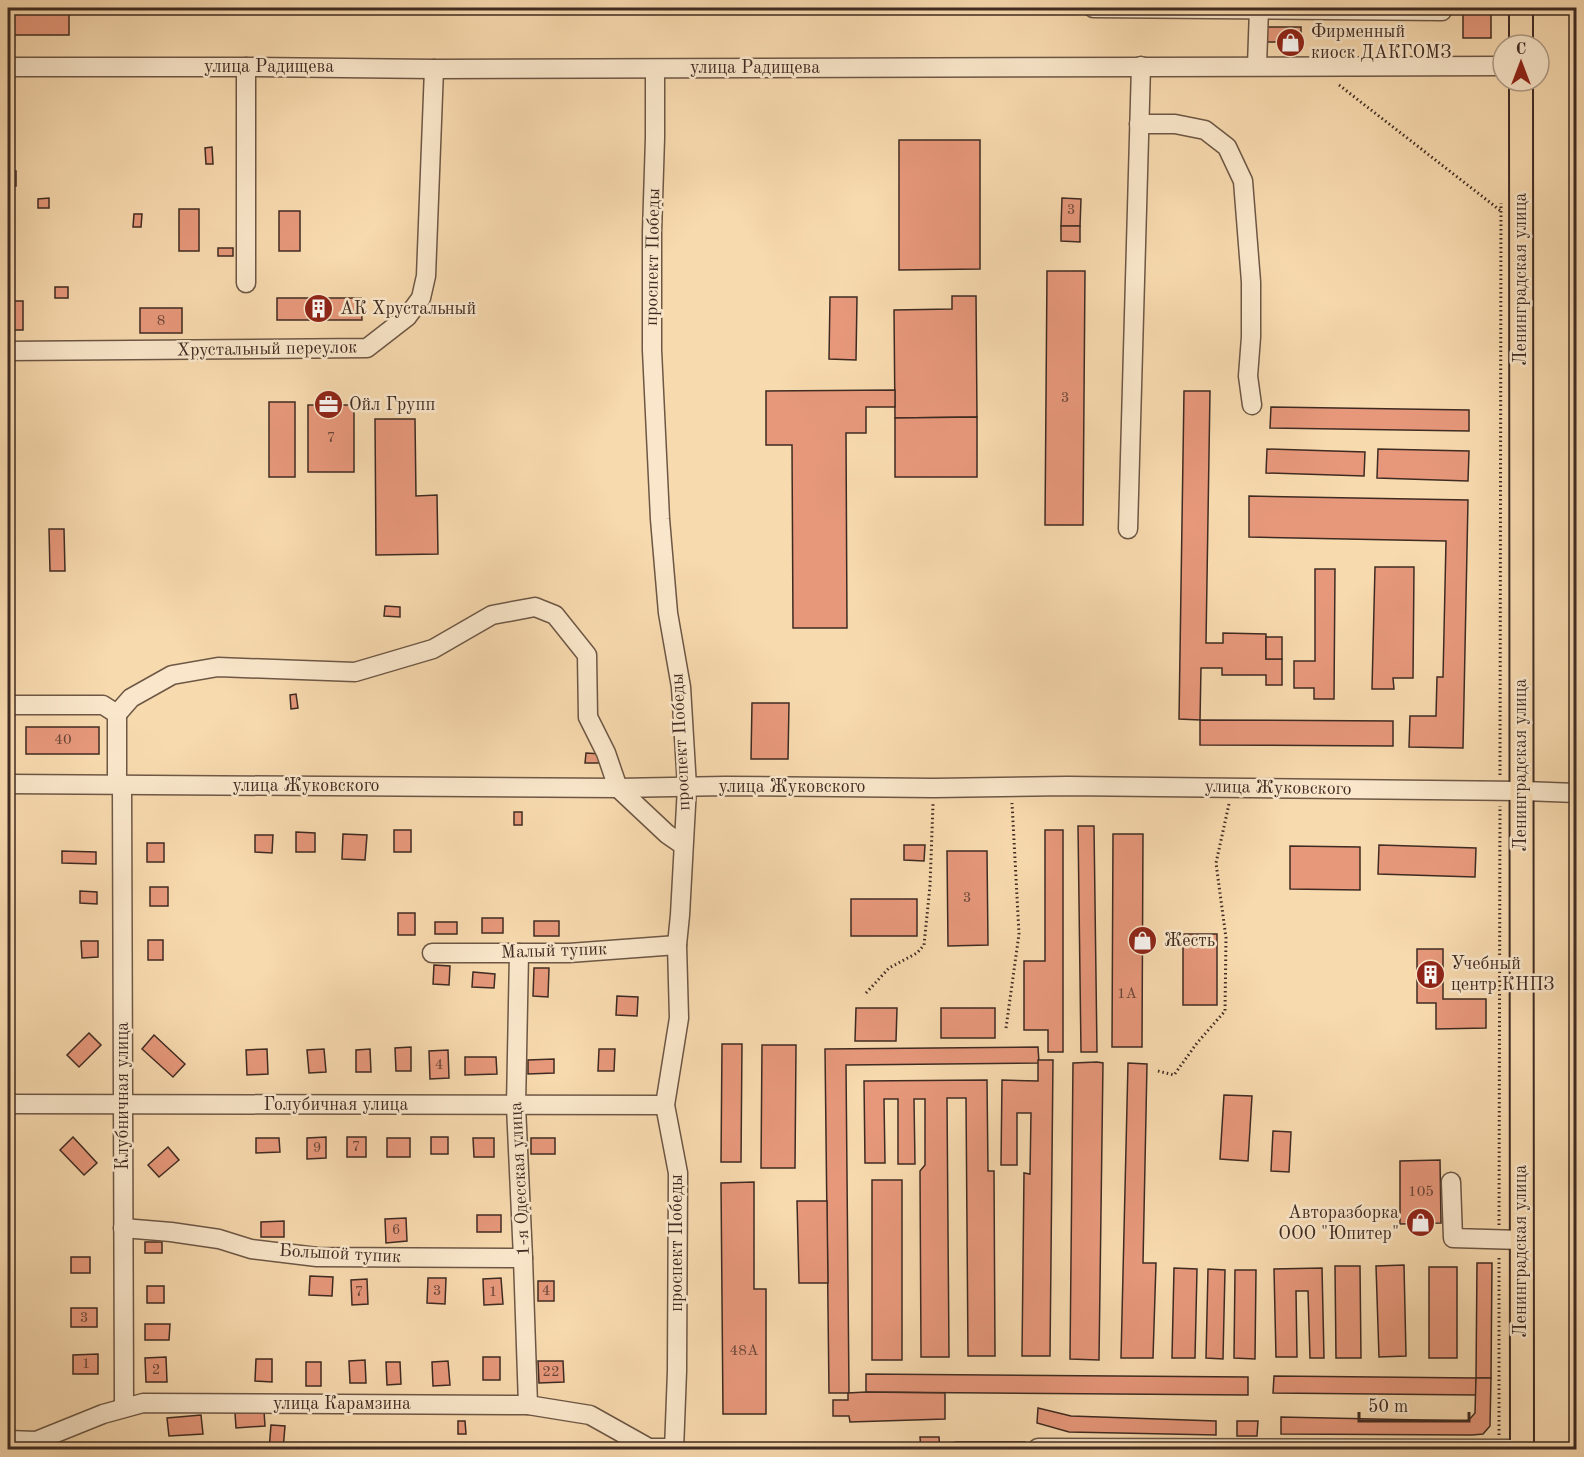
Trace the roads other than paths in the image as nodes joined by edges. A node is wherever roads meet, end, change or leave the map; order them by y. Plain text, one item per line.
1 (1093, 8) edge
2 (1442, 8) edge
3 (1521, 8) edge
4 (1259, 9) edge
5 (1521, 33) edge
6 (1141, 66) junction
7 (1257, 66) junction
8 (1491, 66) edge
9 (8, 67) edge
10 (246, 67) junction
11 (434, 69) junction
12 (655, 69) junction
13 (1521, 93) edge
14 (1139, 124) junction
15 (246, 283) dead end
16 (8, 351) edge
17 (1252, 405) dead end
18 (1128, 529) dead end
19 (8, 705) edge
20 (117, 714) junction
21 (8, 784) edge
22 (120, 784) junction
23 (687, 787) junction
24 (618, 788) junction
25 (1510, 791) junction
26 (1576, 793) edge
27 (683, 845) junction
28 (677, 945) junction
29 (432, 953) dead end
30 (519, 953) junction
31 (8, 1104) edge
32 (123, 1104) junction
33 (516, 1106) junction
34 (665, 1106) junction
35 (1451, 1182) dead end
36 (123, 1228) junction
37 (1510, 1239) junction
38 (523, 1258) junction
39 (528, 1406) junction
40 (124, 1407) junction
41 (8, 1440) edge
42 (1038, 1448) dead end
43 (674, 1449) edge
44 (1104, 1449) edge
45 (1183, 1449) edge
46 (1422, 1449) edge
47 (1499, 1449) edge
48 (1522, 1449) edge

1 - 4 street
2 - 4 street
3 - 5 main road
4 - 7 street
6 - 7 street, улица Радищева
6 - 12 street, улица Радищева
6 - 14 street
7 - 8 street, улица Радищева
9 - 10 street, улица Радищева
10 - 11 street, улица Радищева
10 - 15 street
11 - 12 street, улица Радищева
11 - 16 street, Хрустальный переулок
12 - 23 street, проспект Победы
13 - 25 main road, Ленинградская улица
14 - 17 street
14 - 18 street
19 - 20 street
20 - 22 street, Клубничная улица
20 - 24 street
21 - 22 street, улица Жуковского
22 - 24 street, улица Жуковского
22 - 32 street, Клубничная улица
23 - 24 street, улица Жуковского
23 - 25 street, улица Жуковского
23 - 27 street, проспект Победы
24 - 27 street
25 - 26 street, улица Жуковского
25 - 37 main road, Ленинградская улица
27 - 28 street, проспект Победы
28 - 30 street, Малый тупик
28 - 34 street, проспект Победы
29 - 30 street, Малый тупик
30 - 33 street, 1-я Одесская улица
31 - 32 street, Голубичная улица
32 - 33 street, Голубичная улица
32 - 36 street, Клубничная улица
33 - 34 street, Голубичная улица
33 - 38 street, 1-я Одесская улица
34 - 43 street, проспект Победы
35 - 37 street
36 - 38 street, Большой тупик
36 - 40 street, Клубничная улица
37 - 48 main road, Ленинградская улица
38 - 39 street, 1-я Одесская улица
39 - 40 street, улица Карамзина
39 - 43 street, улица Карамзина
40 - 41 street, улица Карамзина
42 - 44 street
44 - 45 street
45 - 46 street
46 - 47 street
47 - 48 street

